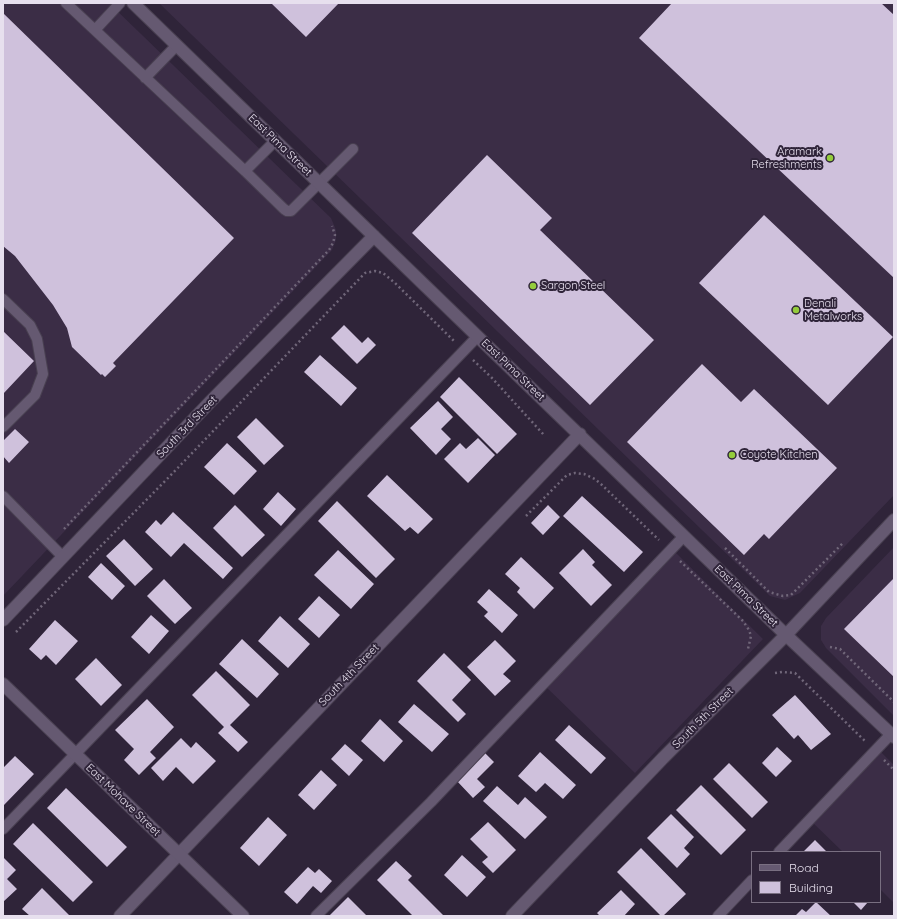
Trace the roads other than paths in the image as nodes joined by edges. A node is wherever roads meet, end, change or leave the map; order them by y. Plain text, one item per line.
1 (66, 3) edge
2 (120, 3) edge
3 (133, 3) edge
4 (95, 30) junction
5 (177, 45) junction
6 (145, 78) junction
7 (276, 140) junction
8 (353, 149) dead end
9 (245, 171) junction
10 (319, 183) junction
11 (374, 236) junction
12 (3, 299) edge
13 (478, 336) junction
14 (3, 427) edge
15 (580, 434) junction
16 (3, 496) edge
17 (894, 520) edge
18 (684, 536) junction
19 (63, 557) junction
20 (3, 620) edge
21 (786, 635) junction
22 (3, 684) edge
23 (893, 736) edge
24 (75, 754) junction
25 (3, 829) edge
26 (780, 851) edge
27 (179, 855) junction
28 (751, 881) edge
29 (120, 916) edge
30 (243, 916) edge
31 (316, 916) edge
32 (512, 916) edge
33 (718, 916) edge

1 - 4 lane
2 - 4 lane
3 - 5 street, East Pima Street
4 - 6 lane
5 - 6 lane
5 - 7 street, East Pima Street
6 - 9 lane
7 - 9 lane
7 - 10 street, East Pima Street
8 - 10 lane
9 - 10 lane
10 - 11 street, East Pima Street
11 - 13 street, East Pima Street
11 - 19 street, South 3rd Street
12 - 14 lane
13 - 15 street, East Pima Street
13 - 24 lane
15 - 18 street, East Pima Street
15 - 27 street, South 4th Street
16 - 19 lane
17 - 21 street, South 5th Street
18 - 21 street, East Pima Street
18 - 31 lane
19 - 20 street, South 3rd Street
21 - 23 street, East Pima Street
21 - 32 street, South 5th Street
22 - 24 street, East Mohave Street
23 - 26 lane
24 - 25 lane
24 - 27 street, East Mohave Street
27 - 29 street, South 4th Street
27 - 30 street, East Mohave Street
28 - 33 lane

